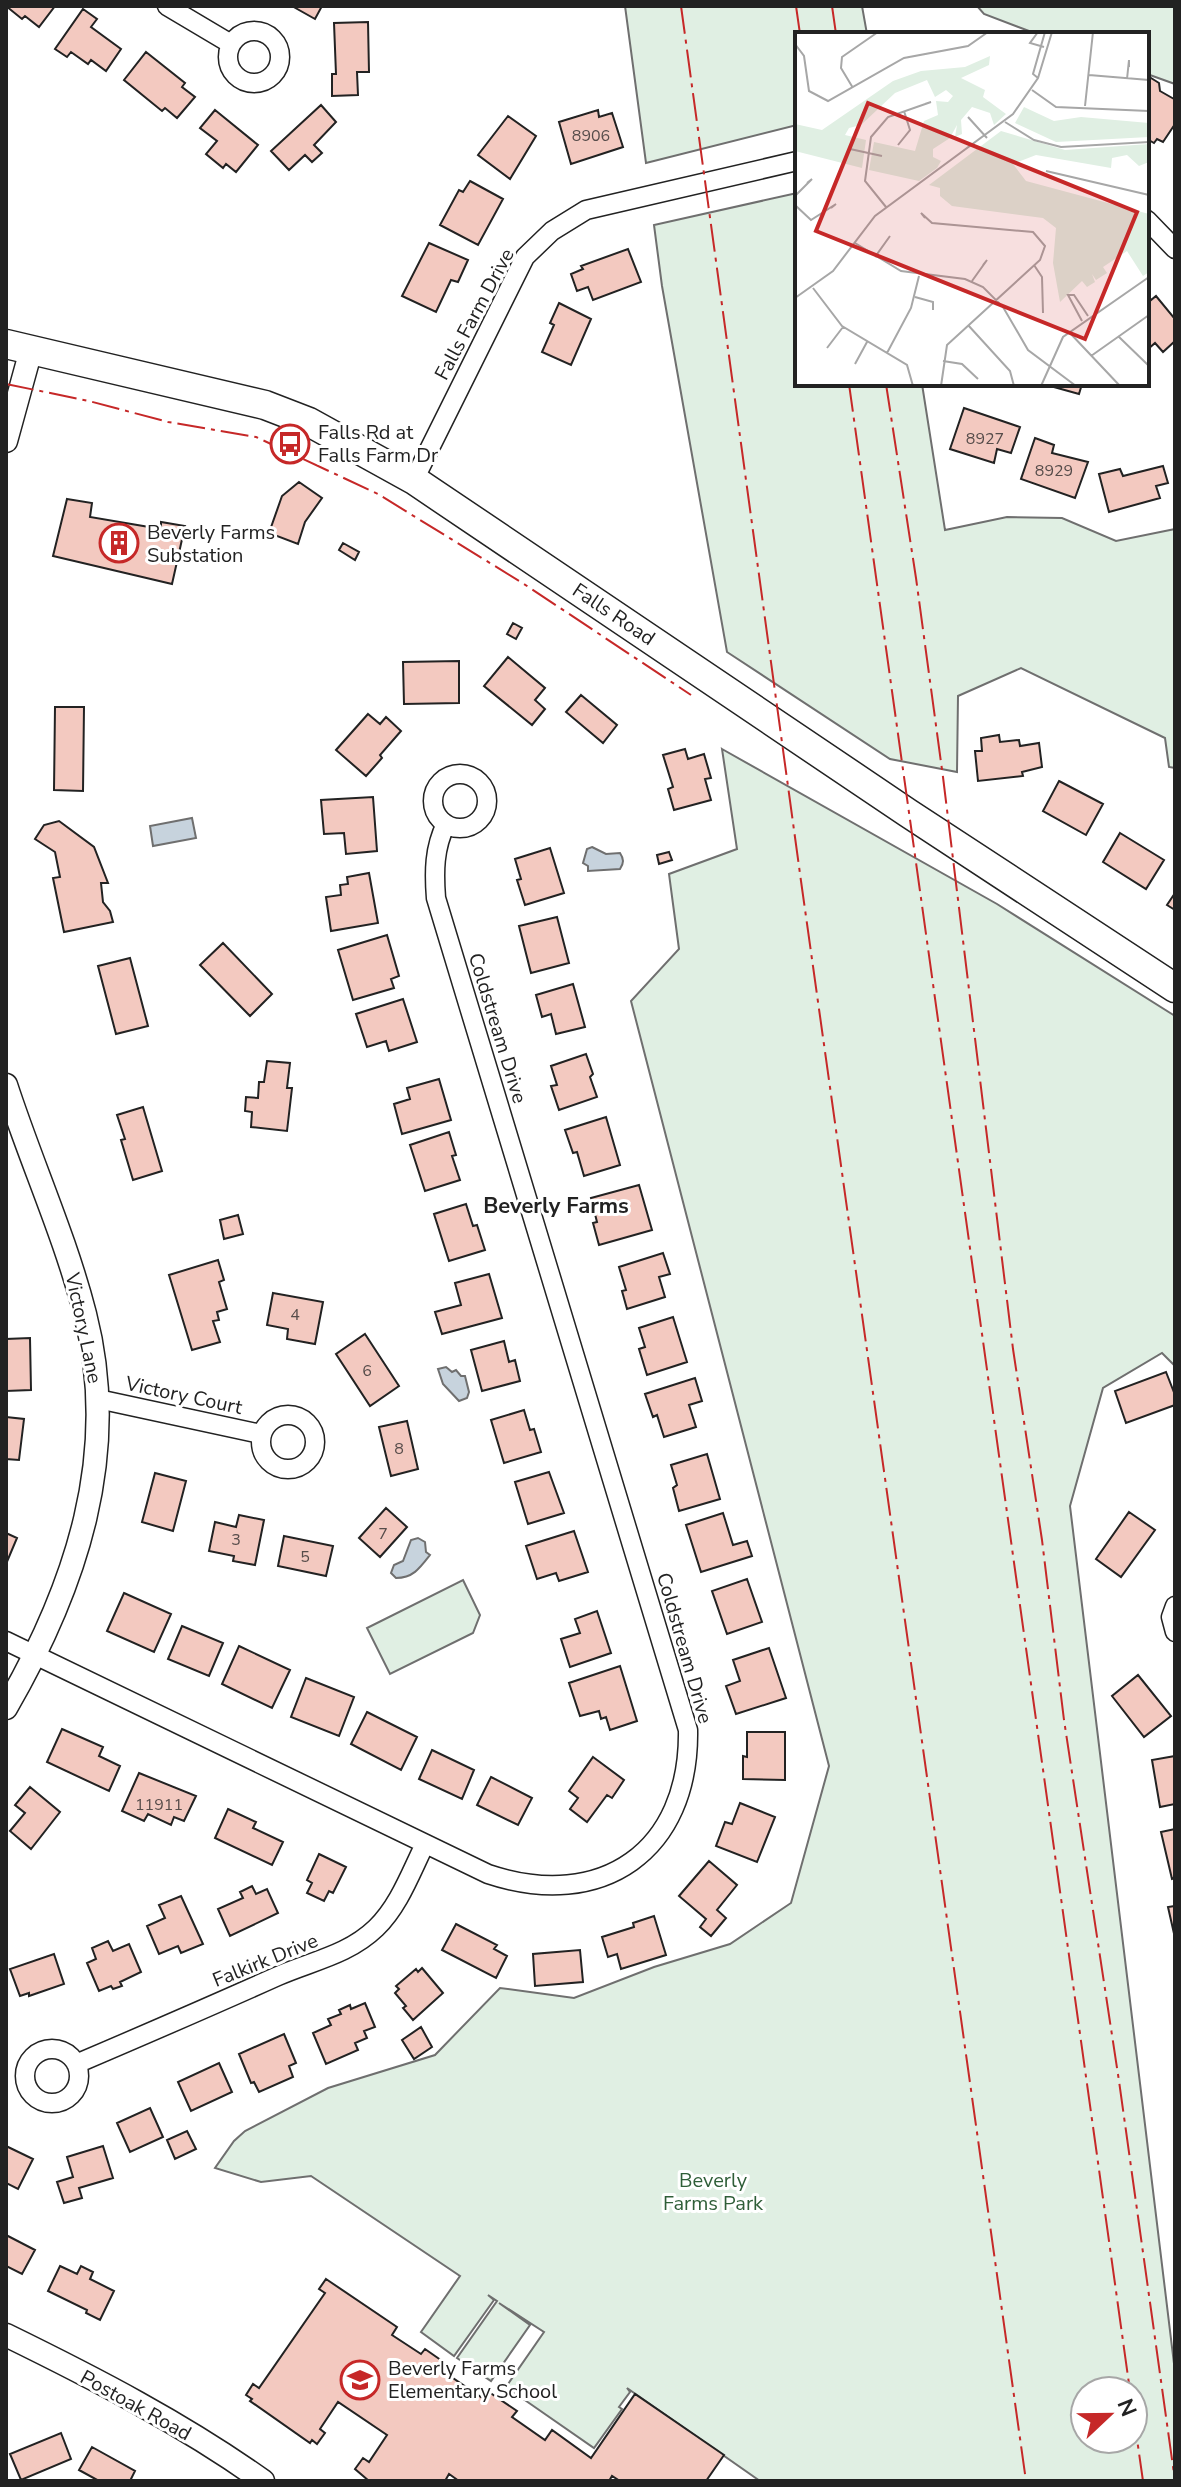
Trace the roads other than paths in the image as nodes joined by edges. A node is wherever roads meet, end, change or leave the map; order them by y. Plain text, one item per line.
1 (167, 6) edge
2 (231, 44) dead end
3 (795, 161) edge
4 (1149, 222) edge
5 (1175, 249) edge
6 (18, 347) edge
7 (6, 441) edge
8 (414, 480) junction
9 (446, 824) dead end
10 (1175, 988) edge
11 (6, 1085) edge
12 (98, 1399) junction
13 (261, 1434) dead end
14 (1175, 1606) edge
15 (1175, 1632) edge
16 (6, 1641) edge
17 (34, 1654) junction
18 (6, 1708) edge
19 (425, 1844) junction
20 (76, 2064) dead end
21 (7, 2337) edge
22 (263, 2481) edge

1 - 2 street
3 - 8 street, Falls Farm Drive
4 - 5 street
6 - 7 street
6 - 8 main road, Falls Road
8 - 10 main road, Falls Road
9 - 19 street, Coldstream Drive
11 - 12 street, Victory Lane
12 - 13 street, Victory Court
12 - 17 street, Victory Lane
14 - 15 street
16 - 17 street, Coldstream Drive
17 - 18 street, Victory Lane
17 - 19 street, Coldstream Drive
19 - 20 street, Falkirk Drive
21 - 22 street, Postoak Road

